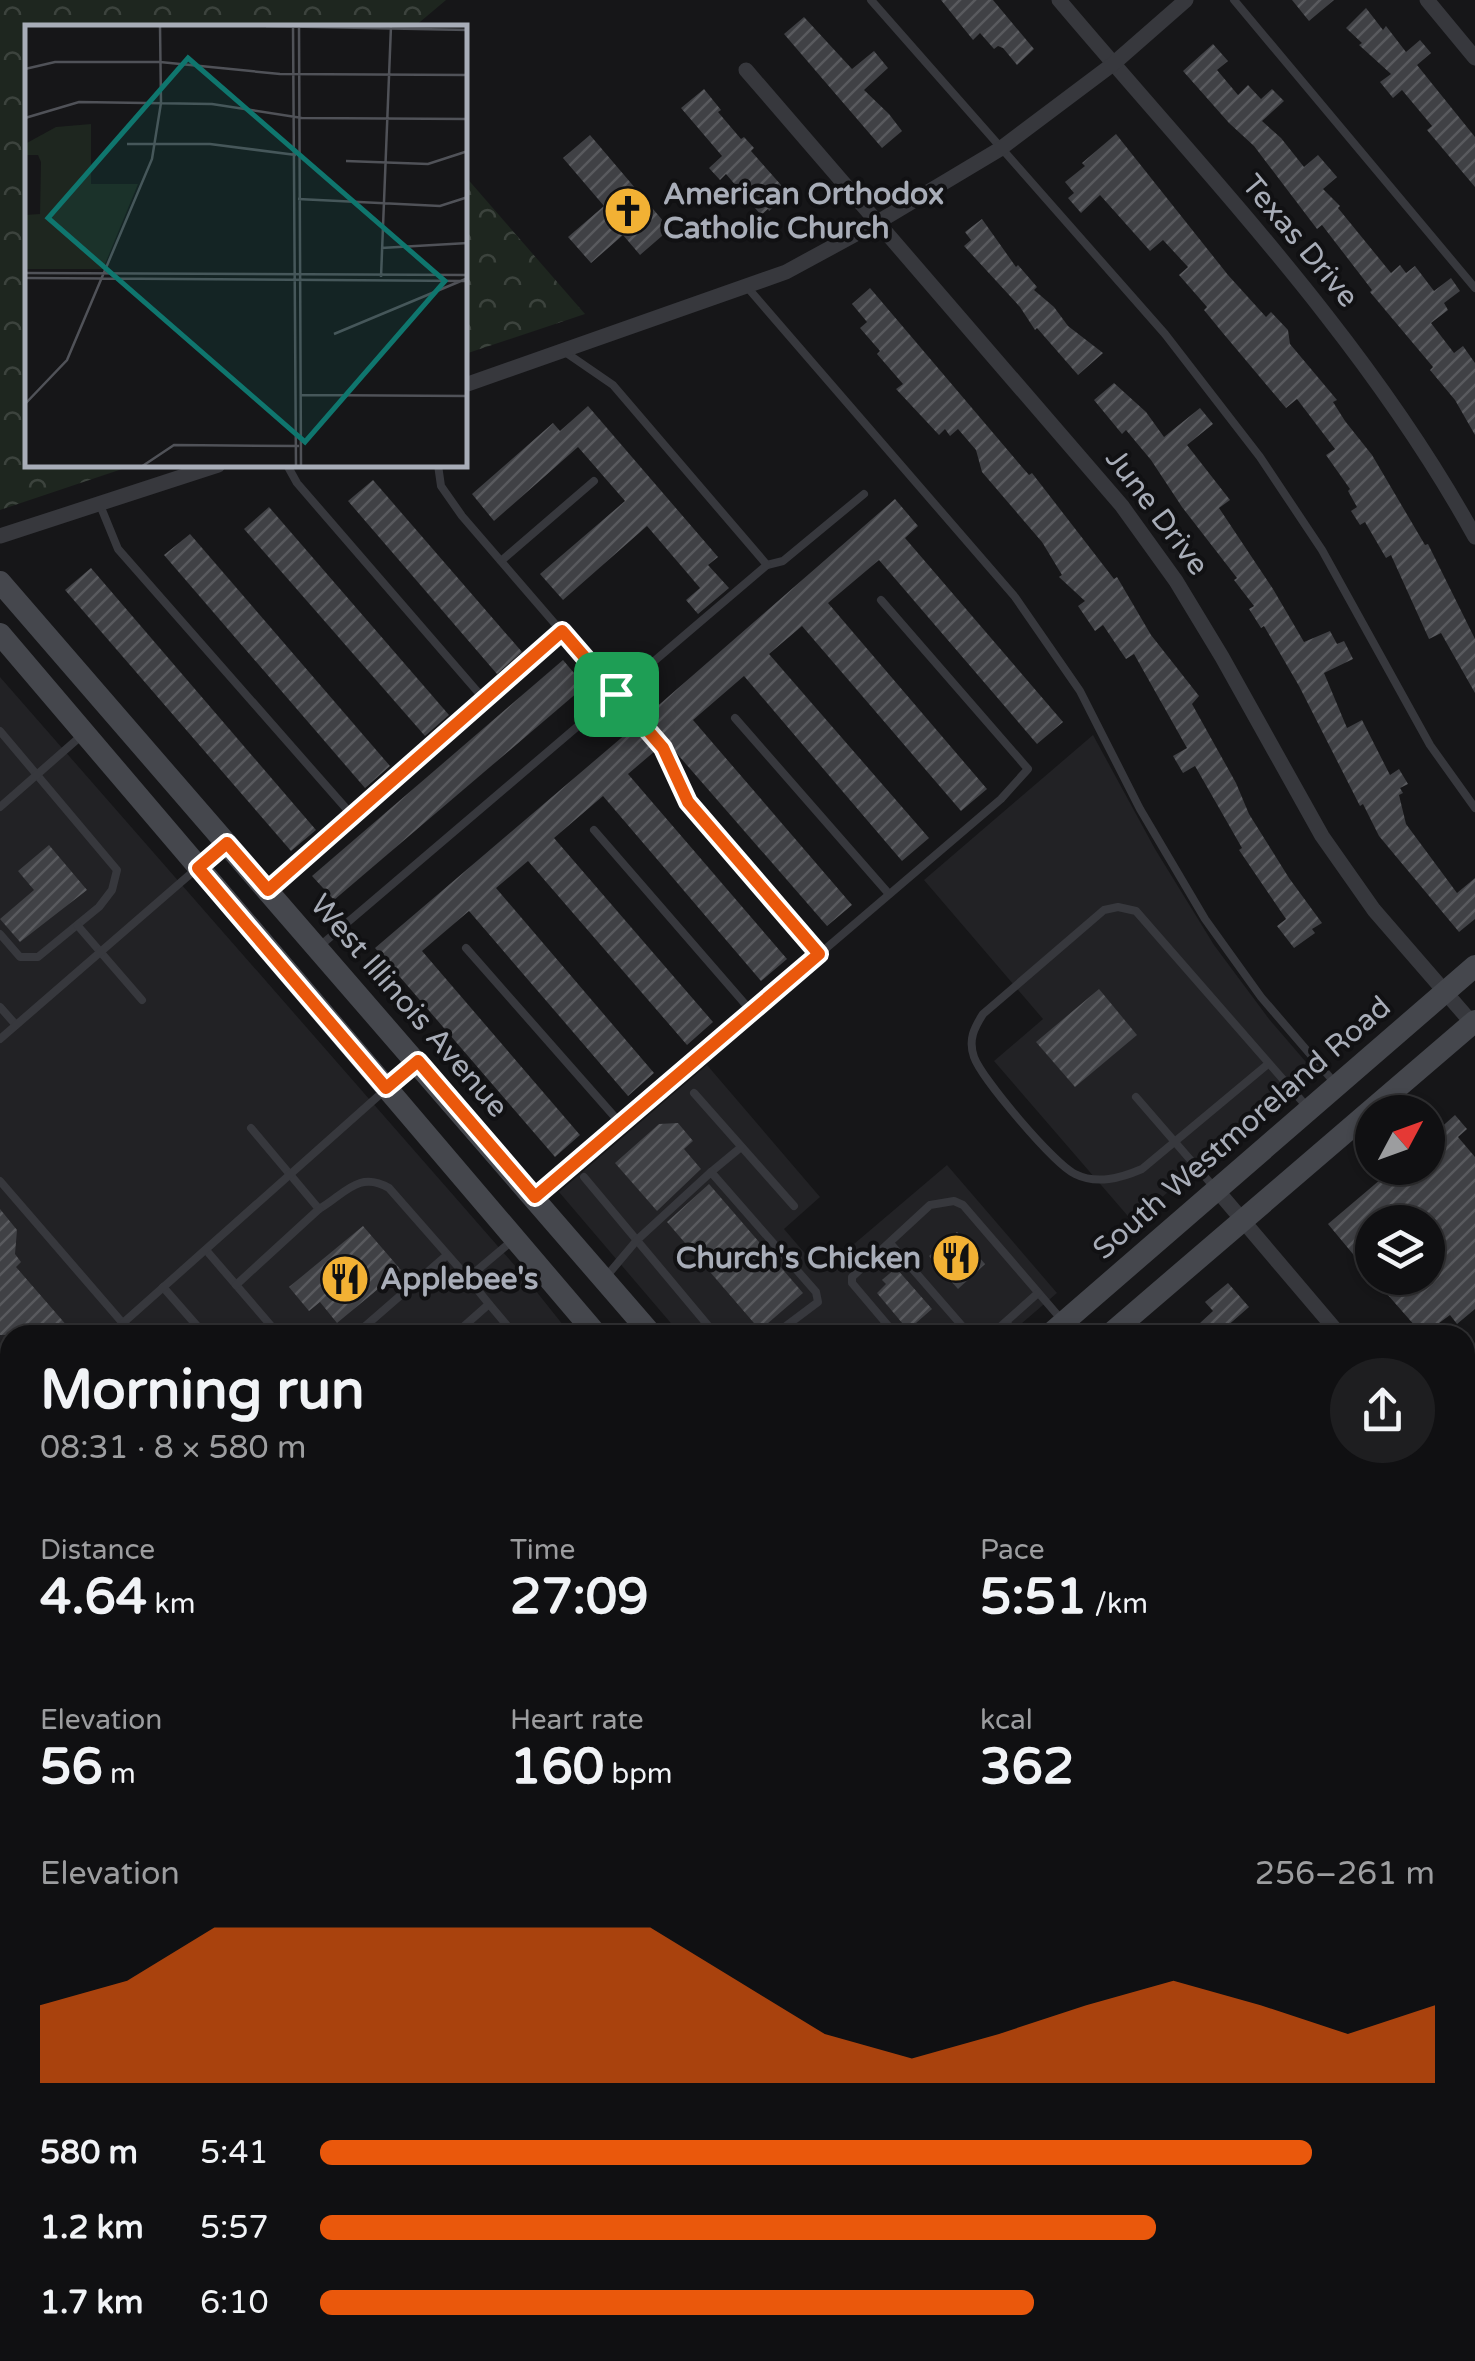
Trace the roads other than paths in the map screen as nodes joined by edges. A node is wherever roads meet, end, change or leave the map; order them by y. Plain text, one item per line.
1 (871, 0) edge
2 (1058, 0) edge
3 (1186, 0) edge
4 (1234, 0) edge
5 (1427, 0) edge
6 (1475, 58) edge
7 (1113, 64) junction
8 (746, 70) dead end
9 (1000, 149) junction
10 (878, 222) junction
11 (747, 287) junction
12 (1475, 288) edge
13 (565, 352) junction
14 (468, 383) edge
15 (209, 468) edge
16 (289, 468) edge
17 (438, 468) edge
18 (594, 481) dead end
19 (864, 494) dead end
20 (99, 504) junction
21 (0, 536) edge
22 (1475, 537) edge
23 (501, 561) junction
24 (767, 565) junction
25 (0, 582) edge
26 (881, 600) dead end
27 (562, 631) junction
28 (0, 634) edge
29 (616, 694) junction
30 (483, 698) junction
31 (735, 718) dead end
32 (0, 731) edge
33 (84, 733) junction
34 (38, 774) junction
35 (0, 807) edge
36 (1475, 808) edge
37 (352, 814) junction
38 (594, 830) dead end
39 (227, 843) junction
40 (198, 868) junction
41 (268, 890) junction
42 (889, 894) junction
43 (78, 926) junction
44 (0, 934) edge
45 (318, 948) junction
46 (466, 948) dead end
47 (102, 951) junction
48 (819, 954) junction
49 (1475, 966) edge
50 (1444, 992) junction
51 (142, 1000) dead end
52 (0, 1006) edge
53 (752, 1012) junction
54 (1474, 1022) edge
55 (16, 1025) junction
56 (0, 1038) edge
57 (418, 1061) junction
58 (1268, 1064) junction
59 (1338, 1086) junction
60 (386, 1088) junction
61 (694, 1093) dead end
62 (1136, 1097) dead end
63 (1310, 1110) junction
64 (621, 1124) junction
65 (252, 1128) dead end
66 (1175, 1143) junction
67 (740, 1148) junction
68 (711, 1172) junction
69 (290, 1174) junction
70 (584, 1176) dead end
71 (0, 1181) edge
72 (1216, 1190) junction
73 (535, 1197) junction
74 (794, 1206) dead end
75 (319, 1209) junction
76 (1241, 1222) junction
77 (514, 1239) junction
78 (637, 1240) junction
79 (890, 1242) junction
80 (206, 1250) junction
81 (447, 1255) junction
82 (468, 1278) junction
83 (604, 1279) junction
84 (236, 1285) junction
85 (164, 1287) junction
86 (1038, 1294) junction
87 (489, 1304) junction
88 (1006, 1322) junction
89 (123, 1323) joint
90 (196, 1325) edge
91 (270, 1325) edge
92 (366, 1325) edge
93 (465, 1325) edge
94 (507, 1325) edge
95 (588, 1325) edge
96 (643, 1325) edge
97 (708, 1325) edge
98 (787, 1325) edge
99 (888, 1325) edge
100 (961, 1325) edge
101 (1003, 1325) edge
102 (1009, 1325) edge
103 (1054, 1325) edge
104 (1061, 1325) edge
105 (1121, 1325) edge
106 (1331, 1325) edge

1 - 9 lane
2 - 7 street, Texas Drive
3 - 7 street
4 - 12 lane
5 - 6 street
7 - 9 street
7 - 22 street, Texas Drive
8 - 10 street, June Drive
9 - 10 street
9 - 36 lane
10 - 11 street
10 - 50 street, June Drive
11 - 13 street
11 - 59 lane
13 - 14 street
13 - 24 lane
15 - 20 street
16 - 30 lane
17 - 23 lane
18 - 23 lane
19 - 24 lane
20 - 21 street
20 - 37 lane
23 - 27 lane
24 - 29 lane
25 - 39 main road, West Illinois Avenue
26 - 42 lane
27 - 29 lane
27 - 30 lane
28 - 33 main road
29 - 45 lane
29 - 48 lane
30 - 37 lane
31 - 42 lane
32 - 34 lane
33 - 34 lane
33 - 40 main road
34 - 35 lane
34 - 43 lane
37 - 41 lane
38 - 53 lane
39 - 40 main road
39 - 41 main road, West Illinois Avenue
40 - 47 lane
40 - 60 main road
41 - 45 main road, West Illinois Avenue
42 - 48 lane
43 - 44 lane
43 - 47 lane
45 - 57 main road, West Illinois Avenue
46 - 64 lane
47 - 51 lane
47 - 55 lane
48 - 53 lane
49 - 50 main road, South Westmoreland Road
50 - 54 street, June Drive
50 - 59 main road, South Westmoreland Road
52 - 55 lane
53 - 64 lane
54 - 76 main road
55 - 56 lane
57 - 60 main road
57 - 73 main road, West Illinois Avenue
58 - 63 lane
58 - 66 lane
58 - 66 lane
59 - 63 main road, South Westmoreland Road
60 - 69 lane
60 - 77 main road
61 - 67 lane
62 - 66 lane
63 - 72 main road, South Westmoreland Road
64 - 73 lane
65 - 69 lane
66 - 72 lane
67 - 68 lane
67 - 74 lane
68 - 78 lane
68 - 98 lane
69 - 75 lane
69 - 80 lane
70 - 78 lane
71 - 89 lane
72 - 76 street
72 - 104 main road, South Westmoreland Road
73 - 83 main road, West Illinois Avenue
75 - 81 lane
75 - 84 lane
76 - 105 main road
76 - 106 street
77 - 82 lane
77 - 95 main road
78 - 83 lane
78 - 97 lane
79 - 86 lane
79 - 99 lane
79 - 100 lane
80 - 84 lane
80 - 85 lane
81 - 82 lane
81 - 92 lane
82 - 87 lane
83 - 96 main road, West Illinois Avenue
84 - 91 lane
85 - 89 lane
85 - 90 lane
86 - 88 lane
86 - 103 lane
87 - 93 lane
87 - 94 lane
88 - 101 lane
88 - 102 lane

